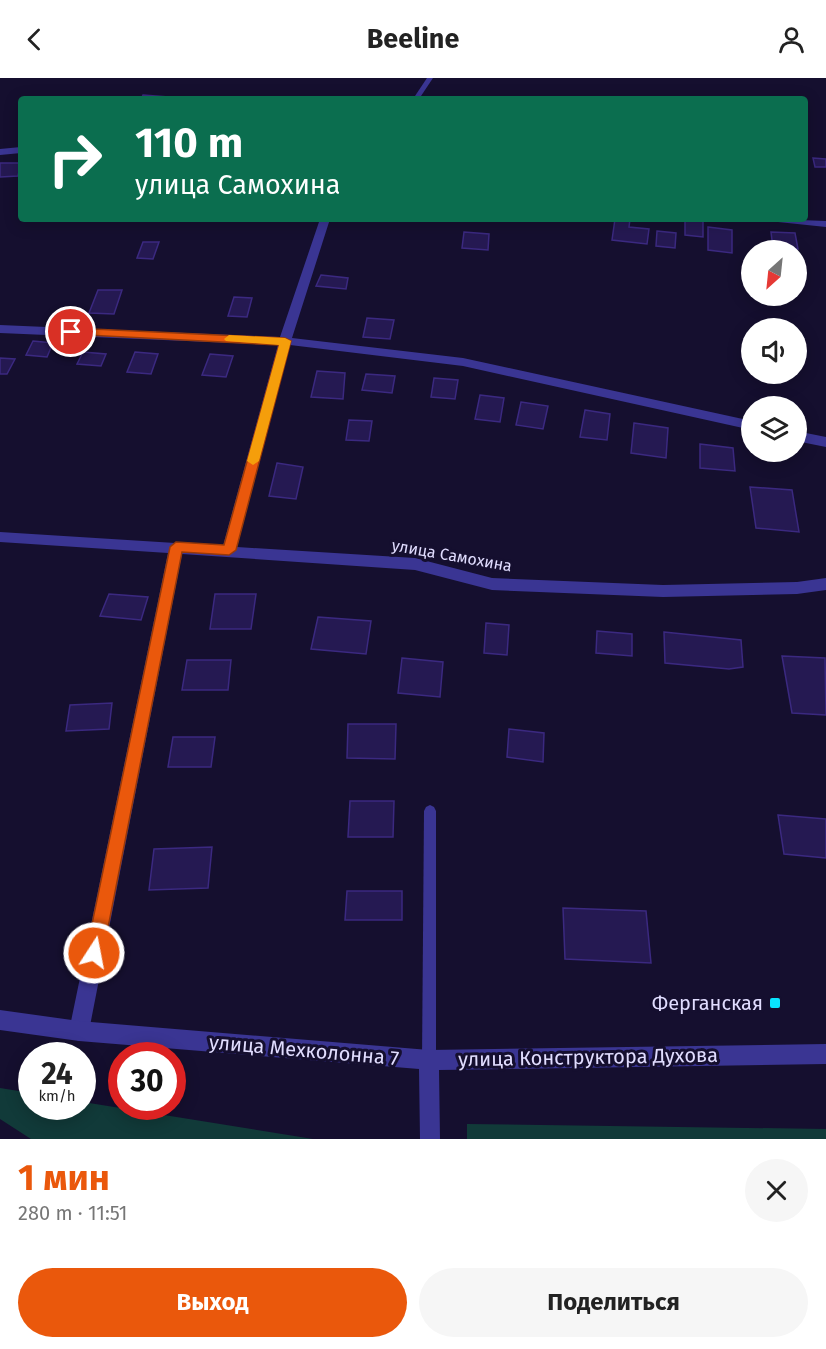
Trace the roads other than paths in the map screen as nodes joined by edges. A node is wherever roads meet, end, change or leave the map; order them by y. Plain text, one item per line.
1 (430, 78) edge
2 (418, 96) edge
3 (18, 150) edge
4 (0, 152) edge
5 (324, 222) edge
6 (807, 222) edge
7 (826, 224) edge
8 (0, 329) edge
9 (285, 341) junction
10 (741, 424) edge
11 (807, 438) edge
12 (826, 442) edge
13 (0, 537) edge
14 (176, 547) junction
15 (229, 550) junction
16 (826, 584) edge
17 (430, 811) dead end
18 (0, 1020) edge
19 (79, 1030) junction
20 (826, 1054) edge
21 (429, 1060) junction
22 (430, 1139) edge

1 - 2 lane
3 - 4 street
5 - 9 street
6 - 7 street
8 - 9 street
9 - 10 street
9 - 15 street
11 - 12 street
13 - 14 street, улица Самохина
14 - 15 street, улица Самохина
14 - 19 street
15 - 16 street, улица Самохина
17 - 21 lane
18 - 19 street, улица Мехколонна 7
19 - 21 street, улица Мехколонна 7
20 - 21 street, улица Конструктора Духова
21 - 22 street

